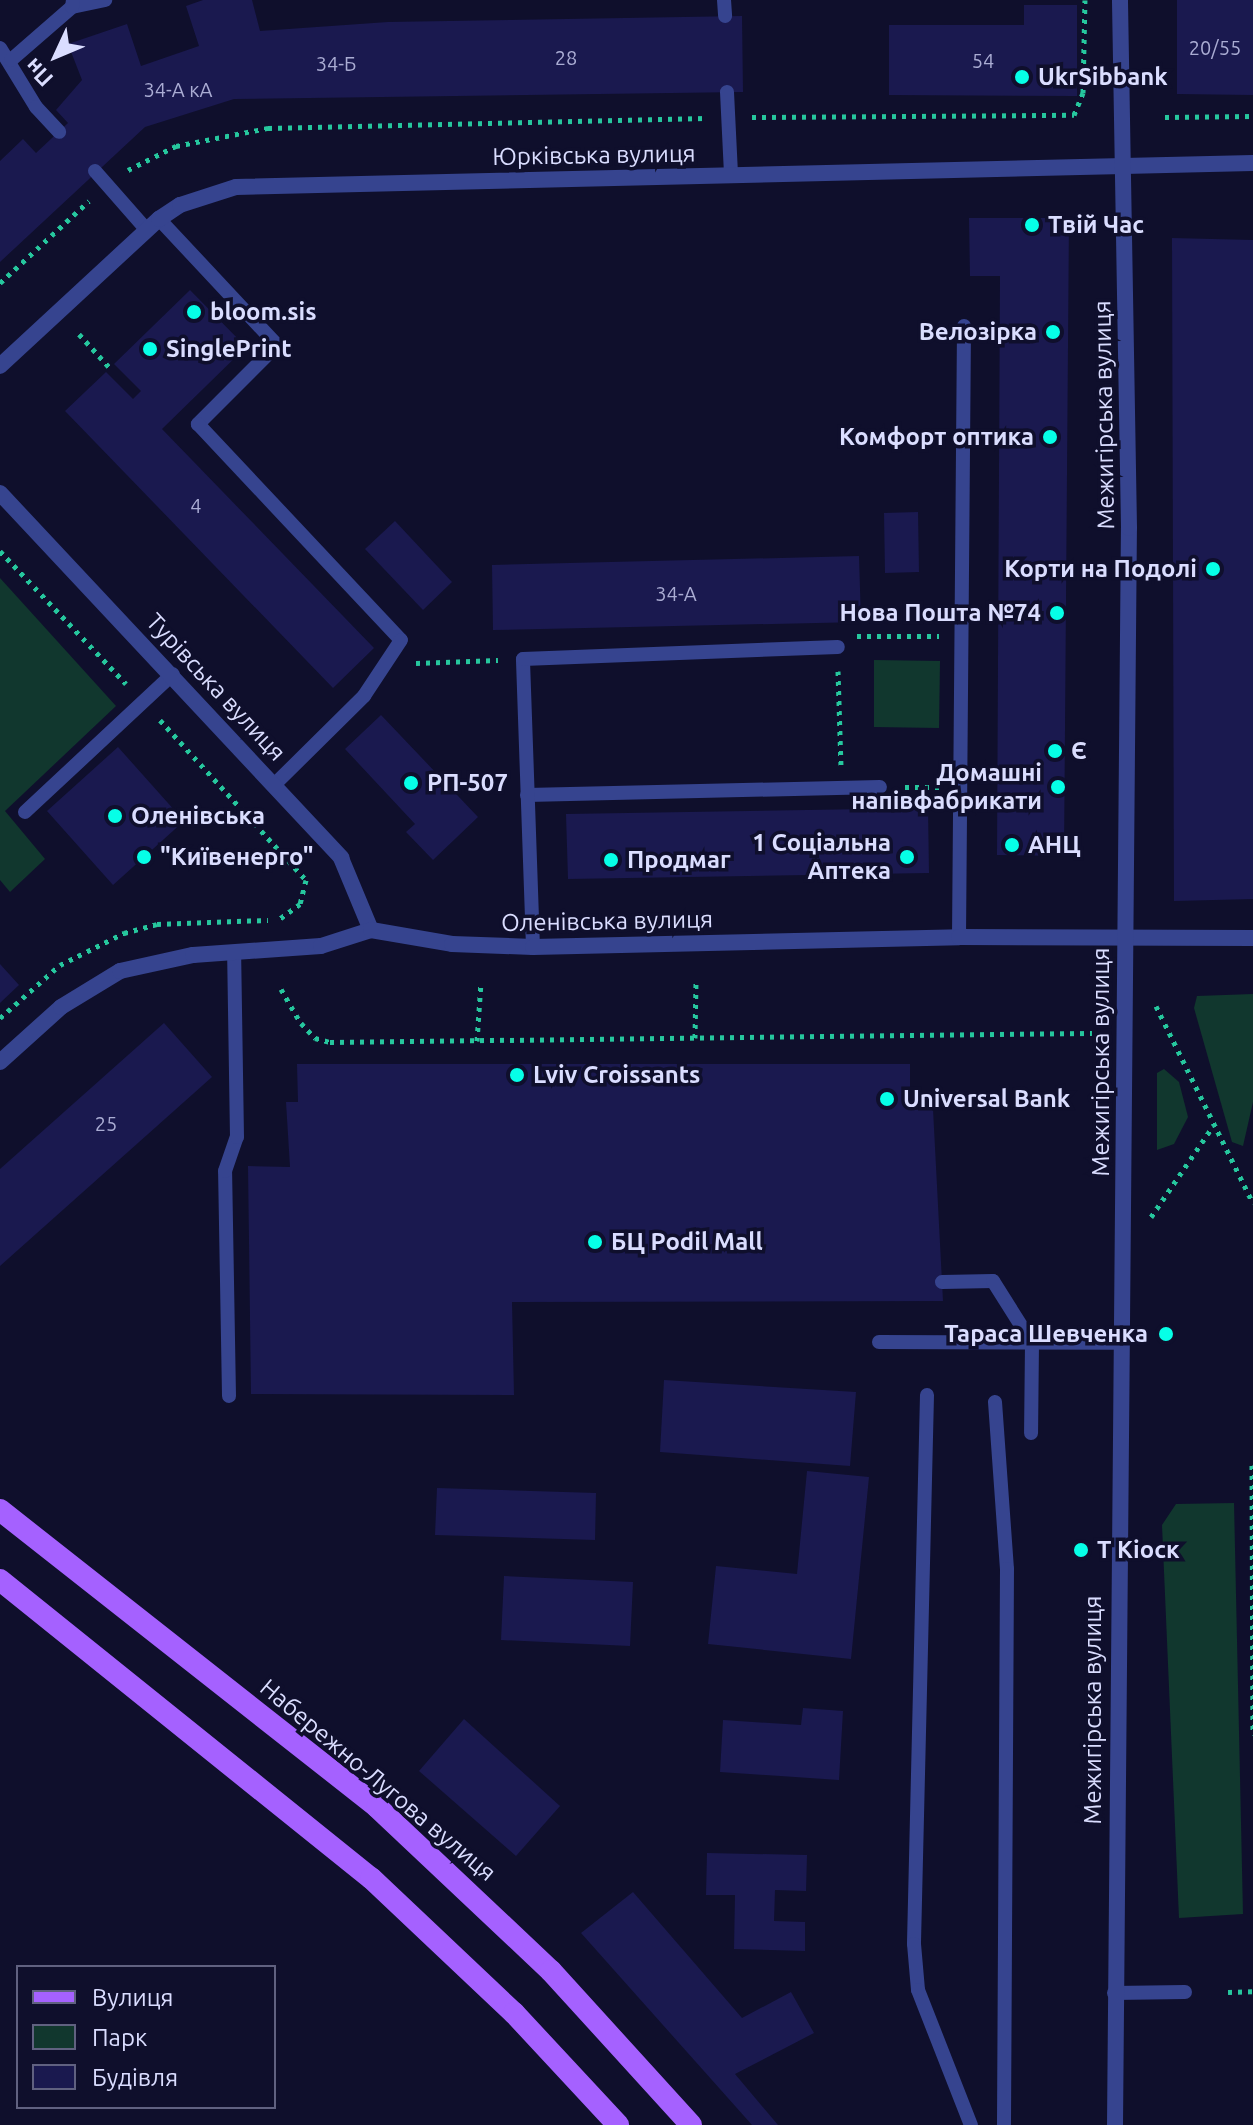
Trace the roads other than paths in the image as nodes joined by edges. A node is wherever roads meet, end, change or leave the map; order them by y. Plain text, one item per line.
1 (105, 0) edge
2 (724, 0) edge
3 (1120, 0) edge
4 (72, 4) edge
5 (725, 16) dead end
6 (0, 48) edge
7 (11, 60) junction
8 (727, 92) dead end
9 (59, 132) dead end
10 (1253, 163) edge
11 (1123, 166) junction
12 (95, 171) dead end
13 (731, 175) junction
14 (152, 224) junction
15 (964, 326) dead end
16 (0, 366) edge
17 (0, 493) edge
18 (838, 647) road end
19 (173, 674) junction
20 (274, 785) junction
21 (880, 787) road end
22 (527, 795) junction
23 (25, 812) dead end
24 (371, 930) junction
25 (959, 937) junction
26 (1253, 938) edge
27 (1126, 939) junction
28 (533, 947) junction
29 (234, 952) junction
30 (0, 1062) edge
31 (942, 1282) dead end
32 (879, 1342) dead end
33 (1032, 1343) junction
34 (1121, 1343) junction
35 (927, 1395) dead end
36 (229, 1396) dead end
37 (995, 1402) dead end
38 (1031, 1433) dead end
39 (0, 1510) edge
40 (0, 1580) edge
41 (1185, 1992) dead end
42 (1114, 1993) junction
43 (618, 2125) edge
44 (691, 2125) edge
45 (971, 2125) edge
46 (1004, 2125) edge
47 (1115, 2125) edge

1 - 4 lane
2 - 5 lane
3 - 11 street, Межигірська вулиця
4 - 7 lane
6 - 7 lane
7 - 9 lane
8 - 13 lane
10 - 11 street, Юрківська вулиця
11 - 13 street, Юрківська вулиця
11 - 27 street, Межигірська вулиця
12 - 14 lane
13 - 14 street, Юрківська вулиця
14 - 16 street, Юрківська вулиця
14 - 20 lane
15 - 25 lane
17 - 19 street, Турівська вулиця
18 - 22 lane
19 - 20 street, Турівська вулиця
19 - 23 lane
20 - 24 street, Турівська вулиця
21 - 22 lane
22 - 28 lane
24 - 28 street, Оленівська вулиця
24 - 29 street, Оленівська вулиця
25 - 27 street, Оленівська вулиця
25 - 28 street, Оленівська вулиця
26 - 27 street, Оленівська вулиця
27 - 34 street, Межигірська вулиця
29 - 30 street, Оленівська вулиця
29 - 36 lane
31 - 33 lane
32 - 33 lane
33 - 34 lane
33 - 38 lane
34 - 42 street, Межигірська вулиця
35 - 45 lane
37 - 46 lane
39 - 44 main road, Набережно-Лугова вулиця
40 - 43 main road
41 - 42 lane
42 - 47 street, Межигірська вулиця

